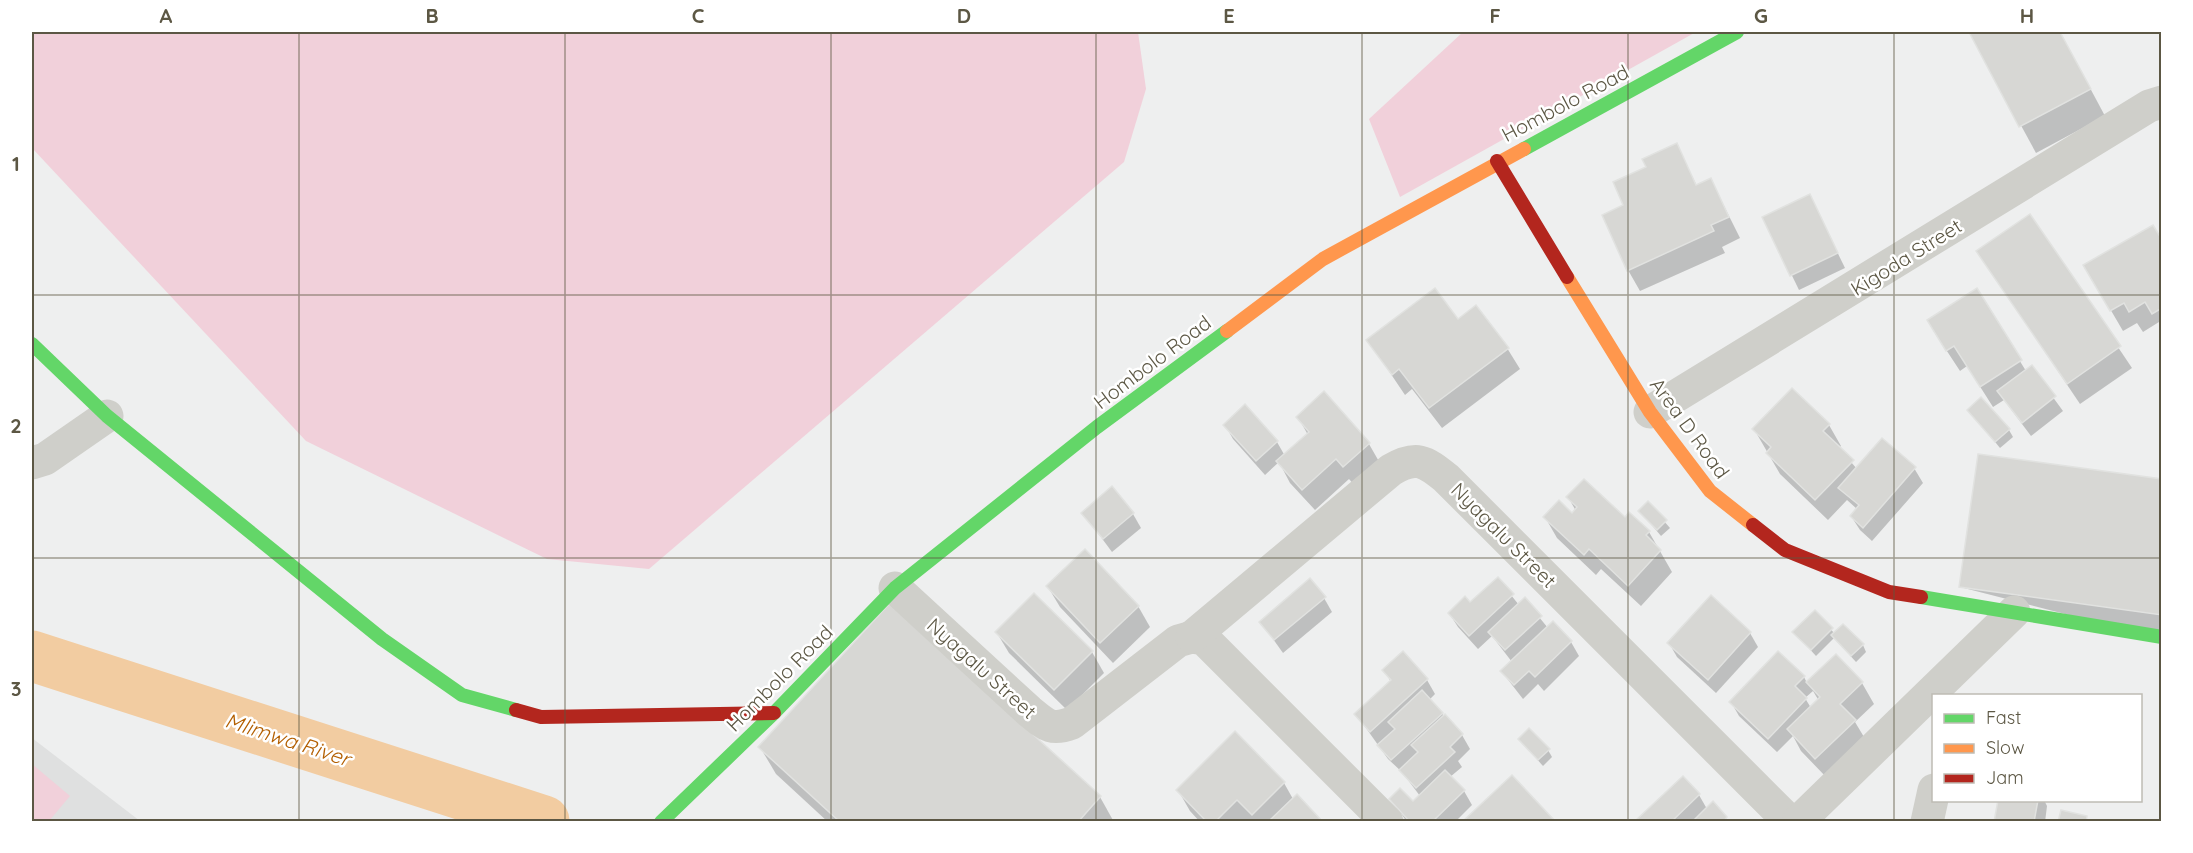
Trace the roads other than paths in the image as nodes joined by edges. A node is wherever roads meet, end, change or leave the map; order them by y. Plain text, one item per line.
1 (1737, 32) edge
2 (2162, 102) edge
3 (1497, 161) junction
4 (32, 344) edge
5 (1650, 412) junction
6 (107, 416) junction
7 (32, 463) edge
8 (895, 588) junction
9 (2014, 612) junction
10 (1192, 637) junction
11 (2162, 637) edge
12 (1957, 681) edge
13 (1942, 694) edge
14 (1932, 703) edge
15 (774, 713) junction
16 (1932, 801) edge
17 (661, 822) edge
18 (1387, 822) edge
19 (1790, 822) edge
20 (1798, 822) edge
21 (1928, 822) edge

1 - 3 street, Hombolo Road
2 - 5 street, Kigoda Street
3 - 5 street, Area D Road
3 - 8 street, Hombolo Road
4 - 6 street
5 - 9 street, Area D Road
6 - 7 street
6 - 15 street
8 - 10 street, Nyagalu Street
8 - 15 street, Hombolo Road
9 - 11 street, Area D Road
9 - 12 street
10 - 18 street
10 - 19 street, Nyagalu Street
12 - 13 street
14 - 20 street
15 - 17 street, Hombolo Road
16 - 21 street

